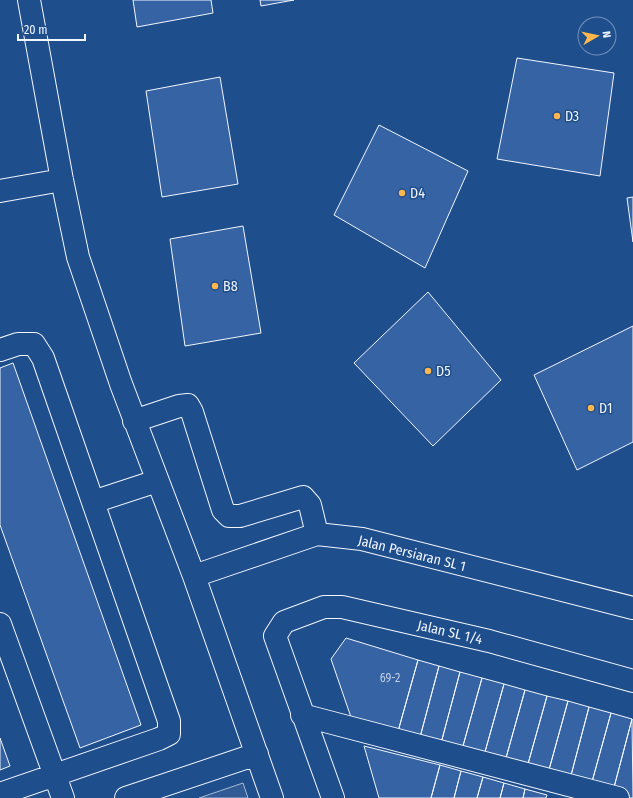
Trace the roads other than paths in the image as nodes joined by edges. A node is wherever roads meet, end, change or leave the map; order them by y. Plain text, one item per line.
1 (30, 0) edge
2 (62, 180) junction
3 (0, 191) edge
4 (0, 350) edge
5 (134, 421) junction
6 (157, 481) junction
7 (93, 502) junction
8 (317, 534) junction
9 (194, 576) junction
10 (633, 608) edge
11 (0, 624) edge
12 (633, 681) edge
13 (302, 715) junction
14 (257, 754) junction
15 (55, 775) junction
16 (0, 794) edge
17 (63, 798) edge
18 (126, 798) edge
19 (272, 798) edge
20 (333, 798) edge
21 (618, 798) edge

1 - 2 street
2 - 3 street
2 - 5 street
4 - 7 street
5 - 6 street
5 - 8 street
6 - 7 street
6 - 9 street
7 - 15 street
8 - 9 street, Jalan Persiaran SL 1
8 - 10 street, Jalan Persiaran SL 1
9 - 14 street
11 - 15 street
12 - 13 street, Jalan SL 1/4
13 - 20 street
13 - 21 street
14 - 18 street
14 - 19 street
15 - 16 street
15 - 17 street

